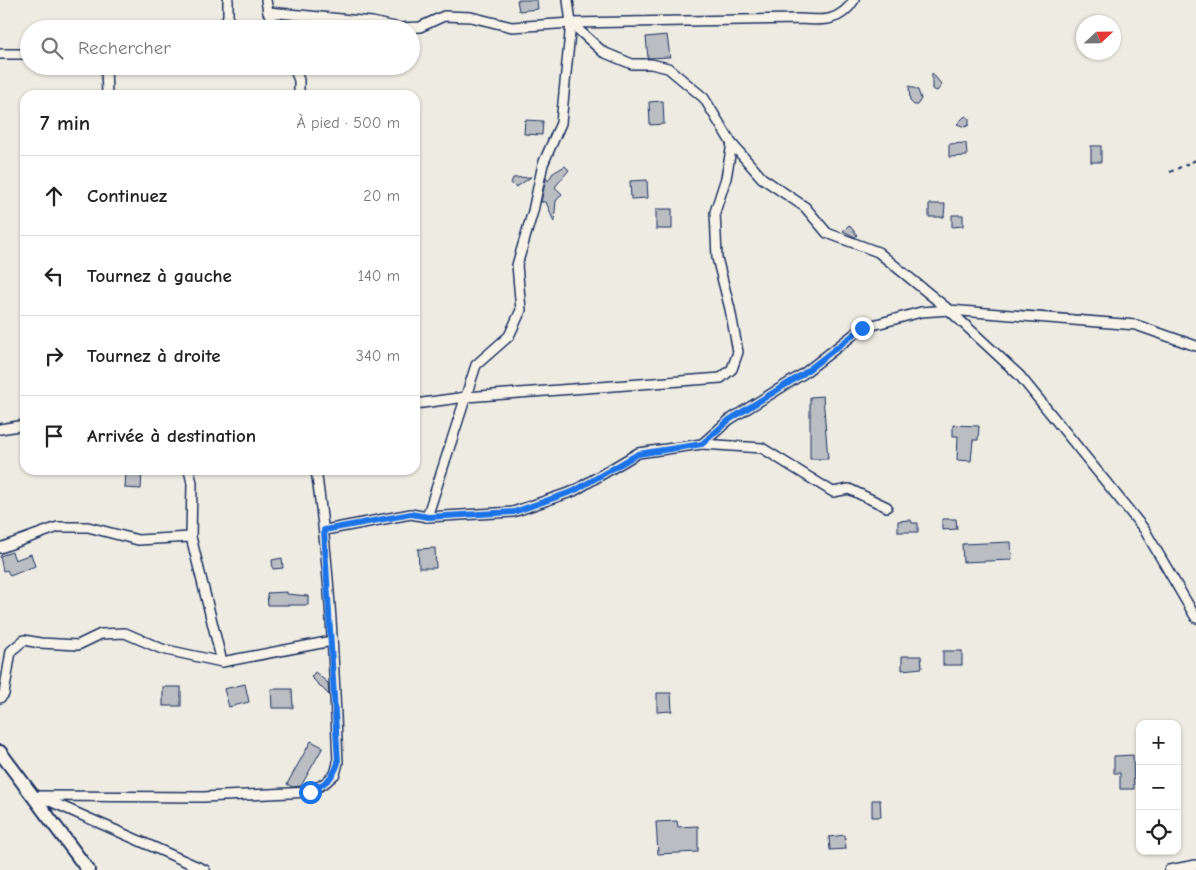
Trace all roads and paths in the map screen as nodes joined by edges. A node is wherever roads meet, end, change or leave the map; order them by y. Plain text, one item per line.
1 (228, 0) edge
2 (266, 0) edge
3 (568, 0) edge
4 (854, 0) edge
5 (268, 12) junction
6 (226, 20) edge
7 (272, 20) edge
8 (351, 20) edge
9 (570, 22) junction
10 (420, 27) edge
11 (0, 54) edge
12 (20, 54) edge
13 (106, 75) edge
14 (297, 75) edge
15 (107, 90) edge
16 (299, 90) edge
17 (732, 144) junction
18 (1196, 160) edge
19 (1170, 172) dead end
20 (949, 310) junction
21 (1196, 346) edge
22 (466, 397) junction
23 (420, 403) edge
24 (20, 426) edge
25 (0, 429) edge
26 (702, 444) junction
27 (190, 475) edge
28 (317, 475) edge
29 (887, 508) dead end
30 (428, 517) junction
31 (324, 530) junction
32 (191, 537) junction
33 (0, 548) edge
34 (1196, 618) edge
35 (332, 641) junction
36 (222, 662) junction
37 (0, 698) edge
38 (0, 752) edge
39 (39, 796) junction
40 (1196, 865) edge
41 (88, 870) edge
42 (93, 870) edge
43 (205, 870) edge
44 (1169, 870) edge

1 - 6 street
2 - 5 street
3 - 9 street
4 - 9 street
5 - 7 street
5 - 8 street
9 - 10 street
9 - 17 street
9 - 22 street
11 - 12 street
13 - 15 street
14 - 16 street
17 - 20 street
17 - 22 street
18 - 19 path
20 - 21 street
20 - 26 street
20 - 34 street
22 - 23 street
22 - 30 street
24 - 25 street
26 - 29 street
26 - 30 street
27 - 32 street
28 - 31 street
30 - 31 street
31 - 35 street
32 - 33 street
32 - 36 street
35 - 36 street
35 - 39 street
36 - 37 street
38 - 41 main road
39 - 42 street
39 - 43 street
40 - 44 street

